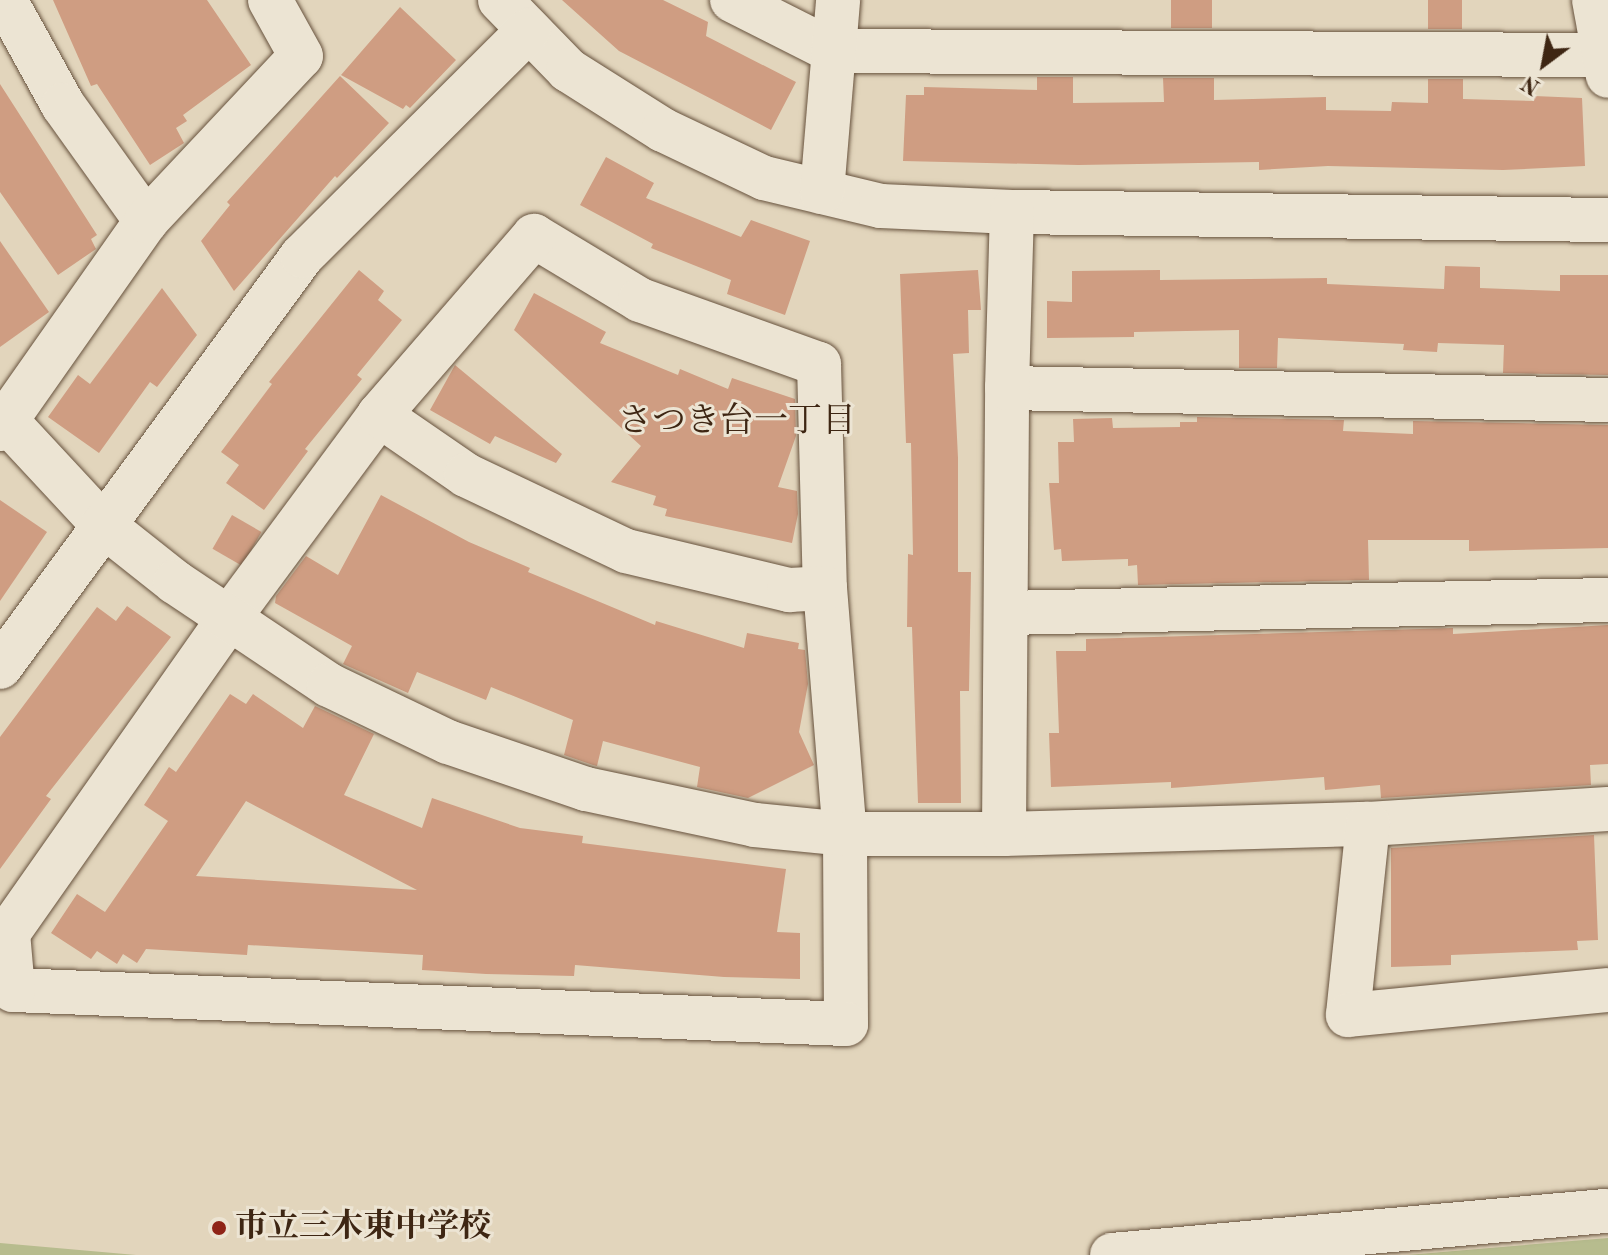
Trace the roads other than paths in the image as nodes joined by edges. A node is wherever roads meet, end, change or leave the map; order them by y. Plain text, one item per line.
1 (5, 0) edge
2 (270, 0) edge
3 (732, 0) edge
4 (838, 0) edge
5 (1594, 0) edge
6 (514, 15) edge
7 (833, 51) junction
8 (1607, 62) edge
9 (822, 192) junction
10 (1012, 212) junction
11 (1608, 220) edge
12 (146, 221) junction
13 (1007, 388) junction
14 (1608, 400) edge
15 (379, 415) junction
16 (2, 421) edge
17 (103, 525) junction
18 (825, 588) junction
19 (1608, 600) edge
20 (1006, 613) junction
21 (229, 618) junction
22 (0, 667) edge
23 (1608, 809) edge
24 (1368, 824) junction
25 (845, 834) junction
26 (1004, 834) junction
27 (1608, 990) edge
28 (6, 991) edge
29 (1608, 1211) edge
30 (1112, 1255) edge

1 - 12 street
2 - 12 street
3 - 7 street
4 - 7 street
5 - 8 street
6 - 9 street
6 - 17 street
7 - 8 street
7 - 9 street
9 - 10 street
10 - 11 street
10 - 13 street
12 - 16 street
13 - 14 street
13 - 20 street
15 - 18 street
15 - 18 street
15 - 21 street
16 - 17 street
17 - 21 street
17 - 22 street
18 - 25 street
19 - 20 street
20 - 26 street
21 - 25 street
21 - 28 street
23 - 24 street
24 - 26 street
24 - 27 street
25 - 26 street
25 - 28 street
29 - 30 street

